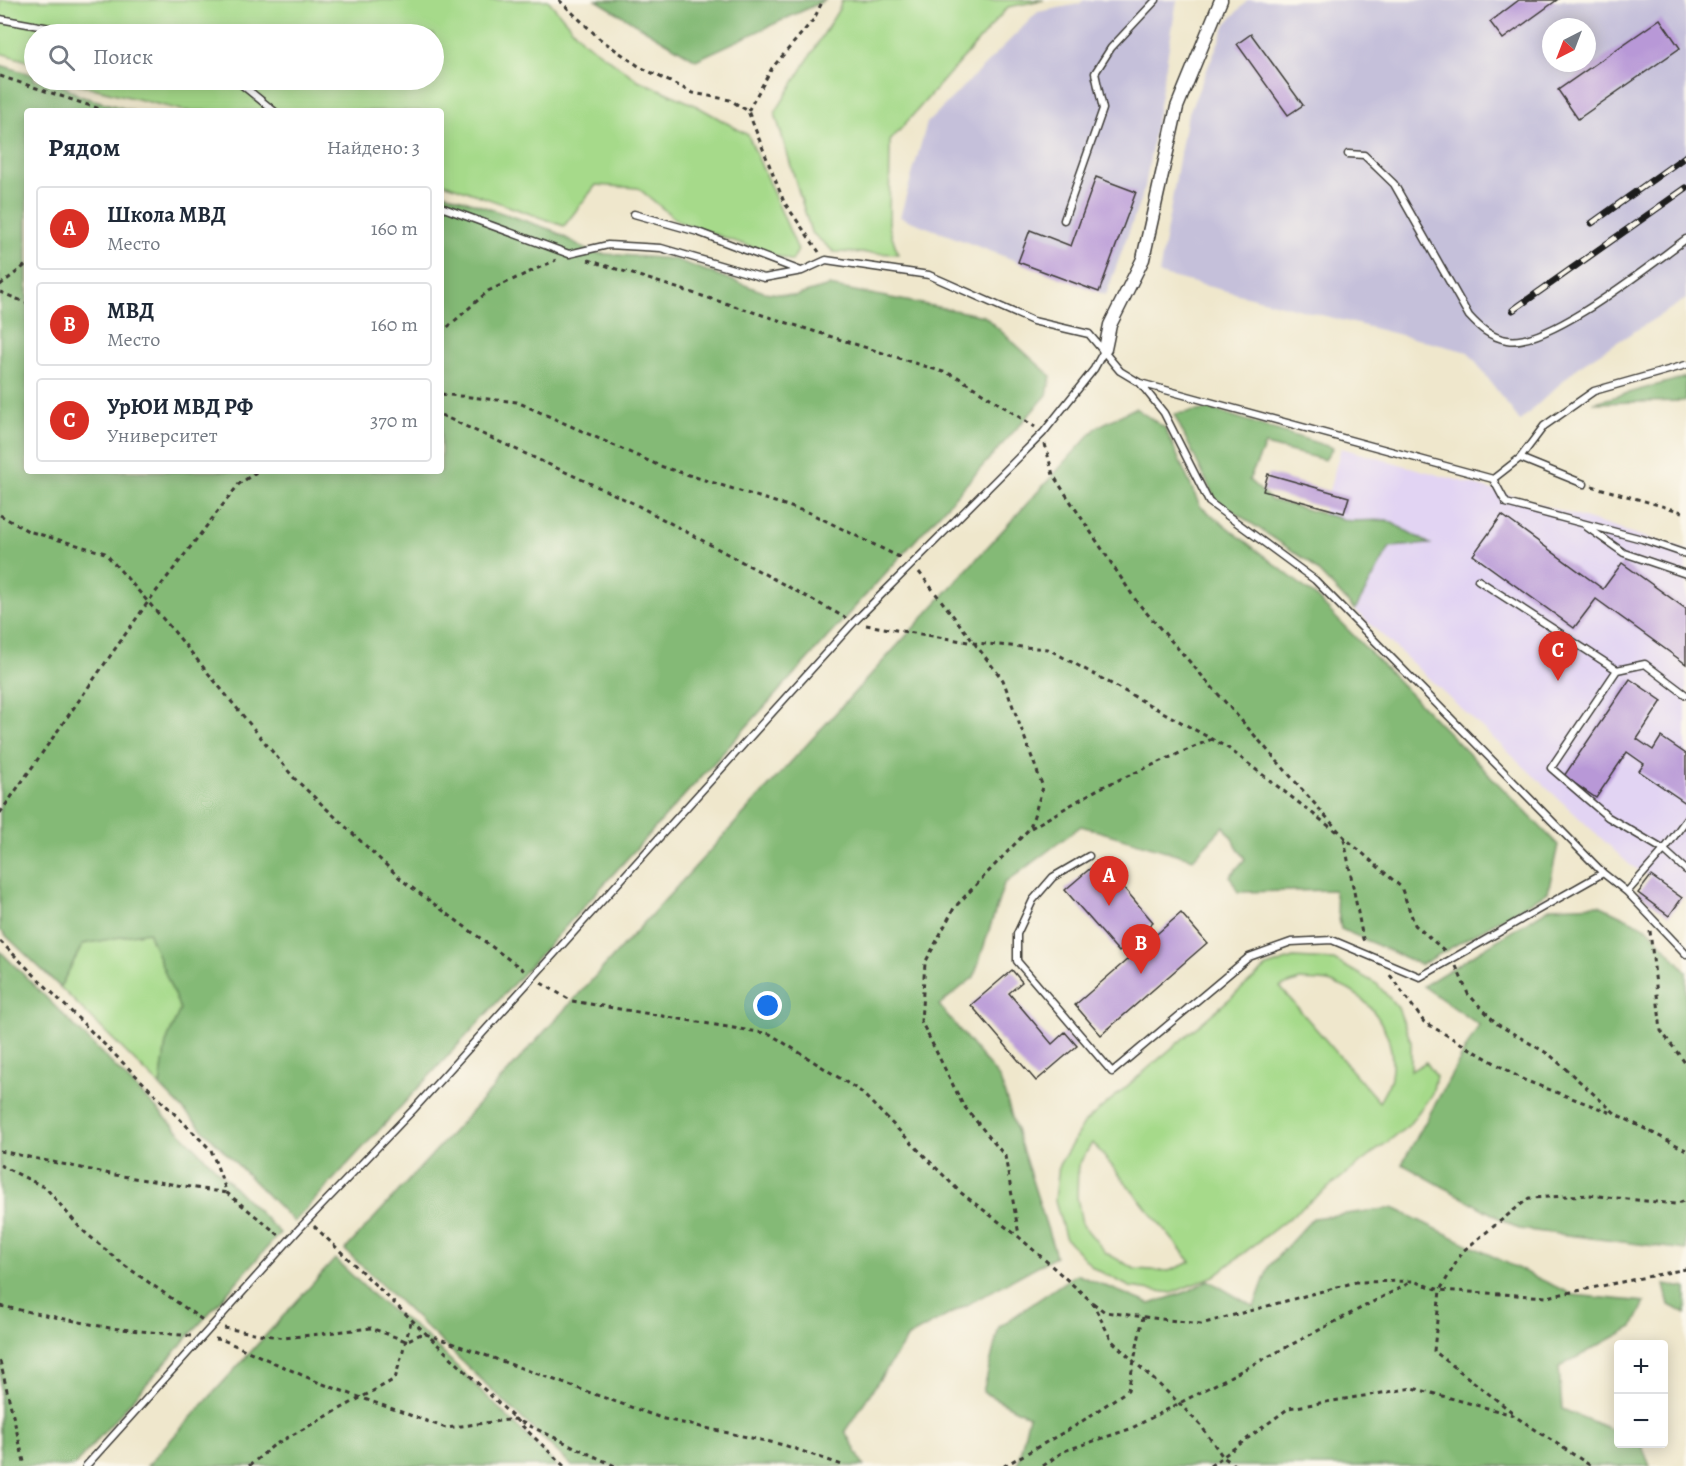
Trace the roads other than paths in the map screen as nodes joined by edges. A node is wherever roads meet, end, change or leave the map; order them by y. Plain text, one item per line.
1 (1156, 0) edge
2 (1221, 0) edge
3 (0, 19) edge
4 (28, 24) edge
5 (248, 90) edge
6 (270, 108) edge
7 (1348, 154) dead end
8 (444, 208) edge
9 (634, 214) dead end
10 (1064, 220) dead end
11 (1686, 239) edge
12 (802, 271) junction
13 (1105, 350) junction
14 (1686, 365) edge
15 (1140, 383) junction
16 (1520, 458) junction
17 (1493, 479) junction
18 (1584, 484) road end
19 (1584, 525) junction
20 (1686, 554) edge
21 (1672, 570) junction
22 (1686, 574) edge
23 (1686, 579) edge
24 (1478, 580) dead end
25 (1617, 670) junction
26 (1686, 695) edge
27 (1686, 820) edge
28 (1664, 850) junction
29 (1089, 856) dead end
30 (1686, 870) edge
31 (1603, 873) junction
32 (1627, 891) junction
33 (1686, 954) edge
34 (86, 1466) edge

1 - 10 lane
2 - 13 street
3 - 4 lane
5 - 6 lane
7 - 11 lane
8 - 12 lane
9 - 12 lane
12 - 13 lane
13 - 15 lane
13 - 34 lane
14 - 16 lane
15 - 17 lane
15 - 31 lane
16 - 17 lane
16 - 18 lane
17 - 19 lane
19 - 20 lane
19 - 21 lane
21 - 22 lane
21 - 23 lane
24 - 25 lane
25 - 26 lane
25 - 28 lane
27 - 28 lane
28 - 30 lane
28 - 32 lane
29 - 31 lane
31 - 32 lane
32 - 33 lane

